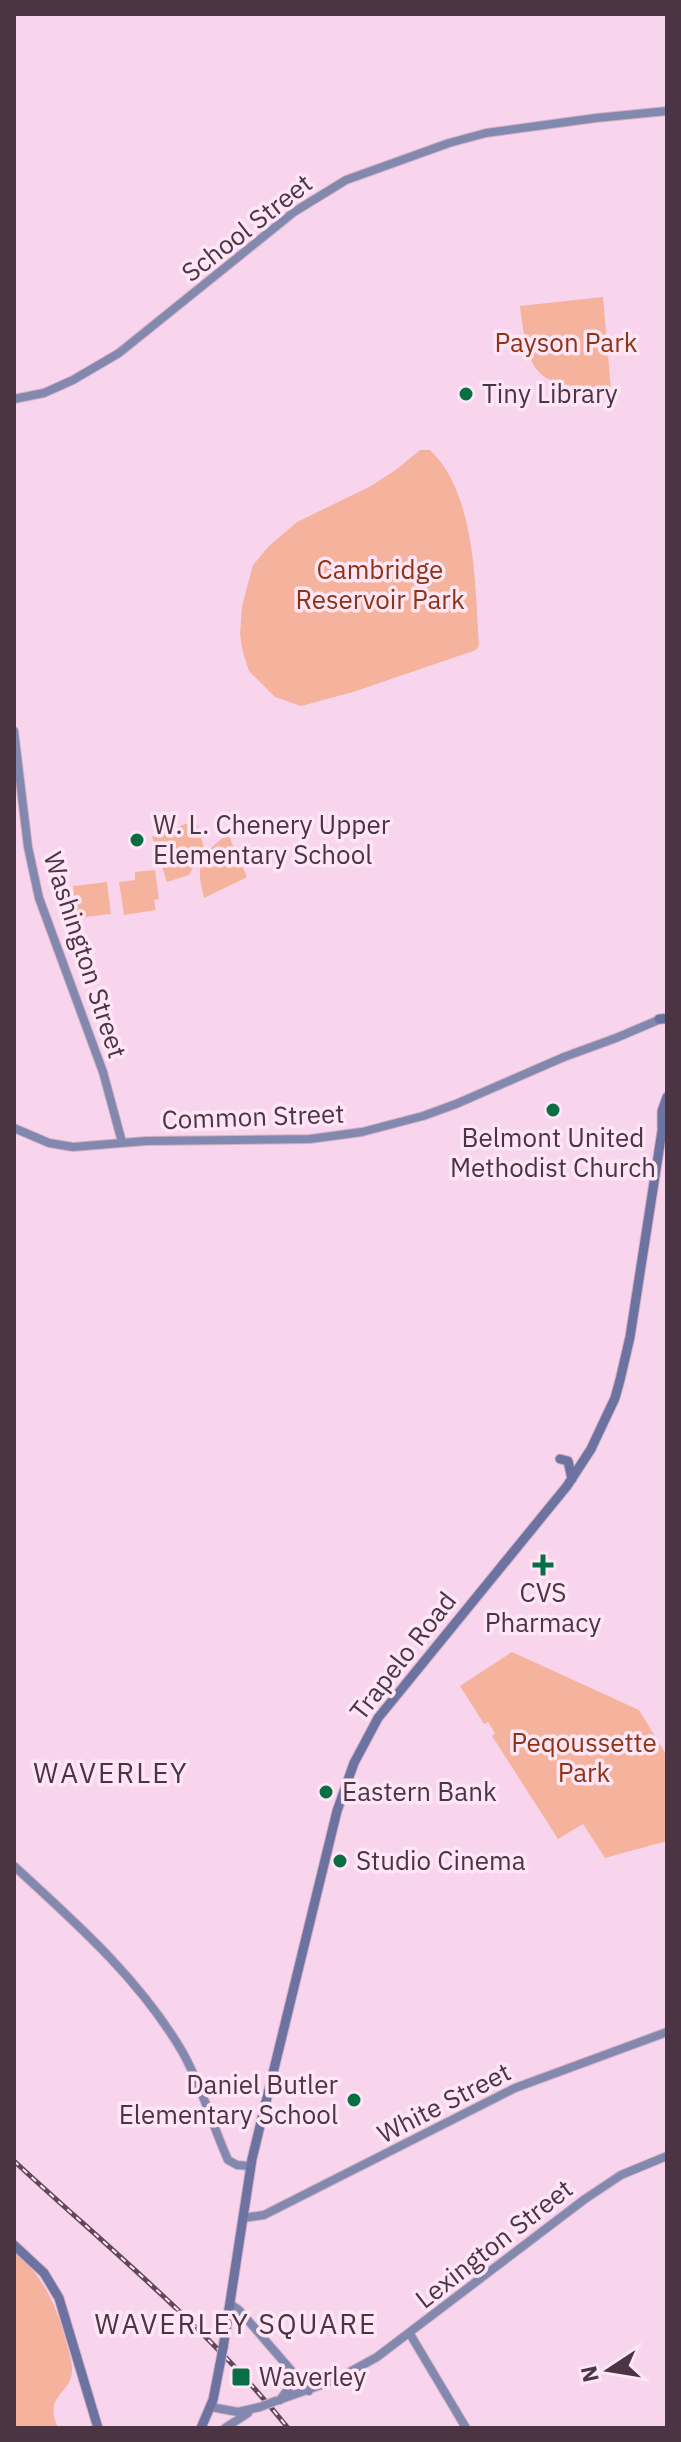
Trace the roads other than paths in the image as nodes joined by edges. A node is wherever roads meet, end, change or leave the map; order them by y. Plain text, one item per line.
1 (667, 111) edge
2 (14, 399) edge
3 (14, 731) edge
4 (664, 1018) edge
5 (667, 1097) edge
6 (667, 1121) edge
7 (14, 1128) edge
8 (662, 1131) junction
9 (122, 1142) junction
10 (560, 1459) dead end
11 (572, 1479) junction
12 (14, 1866) edge
13 (667, 2032) edge
14 (667, 2156) edge
15 (250, 2166) junction
16 (243, 2218) junction
17 (14, 2245) edge
18 (230, 2304) junction
19 (410, 2334) junction
20 (288, 2365) junction
21 (309, 2391) junction
22 (276, 2401) junction
23 (211, 2407) junction
24 (260, 2407) junction
25 (98, 2428) edge
26 (201, 2428) edge
27 (225, 2428) edge
28 (466, 2428) edge

1 - 2 street, School Street
3 - 9 street, Washington Street
4 - 9 street, Common Street
5 - 8 main road, Trapelo Road
6 - 8 main road, Trapelo Road
7 - 9 street, Common Street
8 - 11 main road, Trapelo Road
10 - 11 main road
11 - 15 main road, Trapelo Road
12 - 15 street
13 - 16 street, White Street
14 - 19 street, Lexington Street
15 - 16 main road, Trapelo Road
16 - 18 main road, Trapelo Road
17 - 25 main road
18 - 20 street
18 - 23 main road, Trapelo Road, bridge
19 - 21 street, Lexington Street
19 - 28 street
20 - 21 street
20 - 22 street
21 - 22 street, Lexington Street
22 - 24 street, Lexington Street, bridge
23 - 24 street, Lexington Street
23 - 26 main road, Trapelo Road
24 - 27 street, Lexington Street

